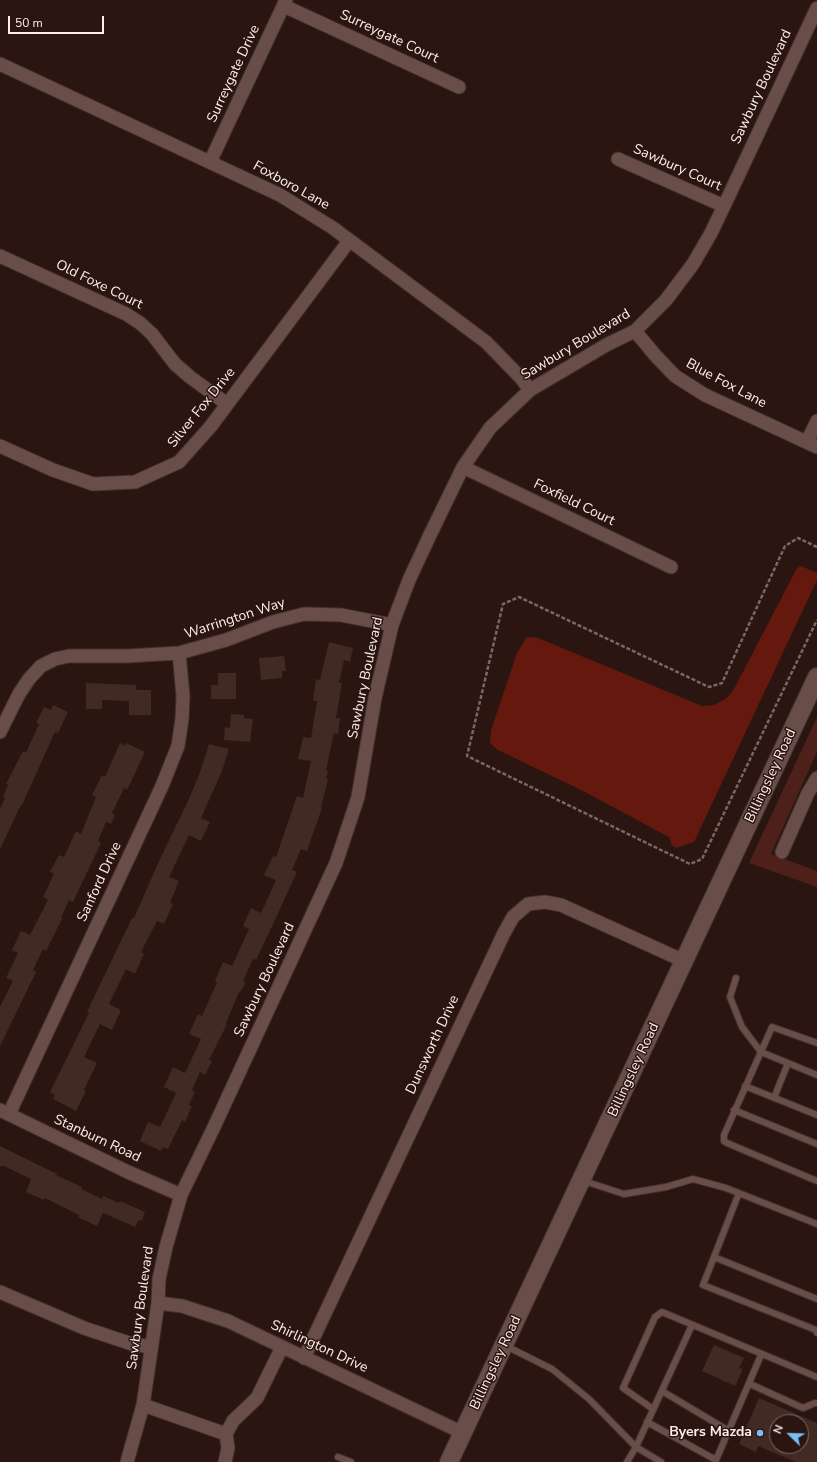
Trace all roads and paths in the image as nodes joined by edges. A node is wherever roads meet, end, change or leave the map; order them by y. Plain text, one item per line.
1 (285, 3) edge
2 (817, 8) edge
3 (0, 64) edge
4 (459, 88) dead end
5 (618, 159) dead end
6 (210, 162) junction
7 (724, 206) junction
8 (349, 241) junction
9 (0, 256) edge
10 (635, 331) junction
11 (530, 390) junction
12 (227, 404) junction
13 (817, 420) edge
14 (812, 445) edge
15 (0, 446) edge
16 (463, 467) junction
17 (817, 547) edge
18 (671, 567) dead end
19 (817, 620) edge
20 (392, 625) junction
21 (179, 653) junction
22 (817, 677) edge
23 (0, 732) edge
24 (817, 778) edge
25 (782, 852) dead end
26 (684, 961) junction
27 (736, 978) dead end
28 (817, 1043) edge
29 (761, 1052) junction
30 (788, 1063) junction
31 (817, 1075) edge
32 (745, 1086) junction
33 (774, 1098) junction
34 (734, 1110) junction
35 (4, 1112) edge
36 (817, 1115) edge
37 (817, 1144) edge
38 (582, 1180) junction
39 (817, 1181) edge
40 (739, 1193) junction
41 (181, 1195) junction
42 (817, 1224) edge
43 (714, 1258) junction
44 (0, 1292) edge
45 (817, 1299) edge
46 (158, 1303) junction
47 (692, 1325) junction
48 (817, 1333) edge
49 (504, 1345) junction
50 (151, 1347) junction
51 (282, 1347) junction
52 (761, 1355) junction
53 (304, 1358) junction
54 (817, 1377) edge
55 (750, 1384) junction
56 (662, 1391) junction
57 (816, 1402) edge
58 (144, 1405) junction
59 (653, 1409) junction
60 (647, 1422) junction
61 (729, 1431) junction
62 (463, 1433) junction
63 (226, 1434) junction
64 (636, 1447) junction
65 (338, 1457) dead end
66 (717, 1461) edge
67 (127, 1462) edge
68 (225, 1462) edge
69 (351, 1462) edge
70 (449, 1462) edge
71 (627, 1462) edge
72 (661, 1462) edge

1 - 4 street, Surreygate Court
1 - 6 street, Surreygate Drive
2 - 7 street, Sawbury Boulevard
3 - 6 street, Foxboro Lane
5 - 7 street, Sawbury Court
6 - 8 street, Foxboro Lane
7 - 10 street, Sawbury Boulevard
8 - 11 street, Foxboro Lane
8 - 12 street, Silver Fox Drive
9 - 12 street, Old Foxe Court
10 - 11 street, Sawbury Boulevard
10 - 14 street, Blue Fox Lane
11 - 16 street, Sawbury Boulevard
12 - 15 street, Silver Fox Drive
13 - 14 street
16 - 18 street, Foxfield Court
16 - 20 street, Sawbury Boulevard
17 - 19 path
20 - 21 street, Warrington Way
20 - 41 street, Sawbury Boulevard
21 - 23 street, Warrington Way
21 - 35 street, Sanford Drive
22 - 26 street, Billingsley Road
24 - 25 street
26 - 38 street, Billingsley Road
26 - 53 street, Dunsworth Drive
27 - 29 lane
28 - 29 lane
29 - 30 lane
29 - 32 lane
30 - 31 lane
30 - 33 lane
32 - 33 lane
32 - 34 lane
33 - 36 lane
34 - 37 lane
34 - 39 lane
35 - 41 street, Stanburn Road
38 - 40 lane
38 - 49 street, Billingsley Road
40 - 42 lane
40 - 43 lane
41 - 46 street, Sawbury Boulevard
43 - 45 lane
43 - 48 lane
44 - 50 street
46 - 50 street, Sawbury Boulevard
46 - 51 street, Shirlington Drive
47 - 52 lane
47 - 56 lane
47 - 59 lane
49 - 62 street, Billingsley Road
49 - 64 lane
50 - 58 street, Sawbury Boulevard
51 - 53 street, Shirlington Drive
51 - 63 street
52 - 54 lane
52 - 55 lane
53 - 62 street, Shirlington Drive
55 - 57 lane
55 - 61 lane
56 - 59 lane
56 - 61 lane
58 - 63 street
58 - 67 street, Sawbury Boulevard
59 - 60 lane
60 - 64 lane
60 - 66 lane
61 - 66 lane
62 - 70 street, Billingsley Road
63 - 68 street
64 - 71 lane
64 - 72 lane
65 - 69 lane

